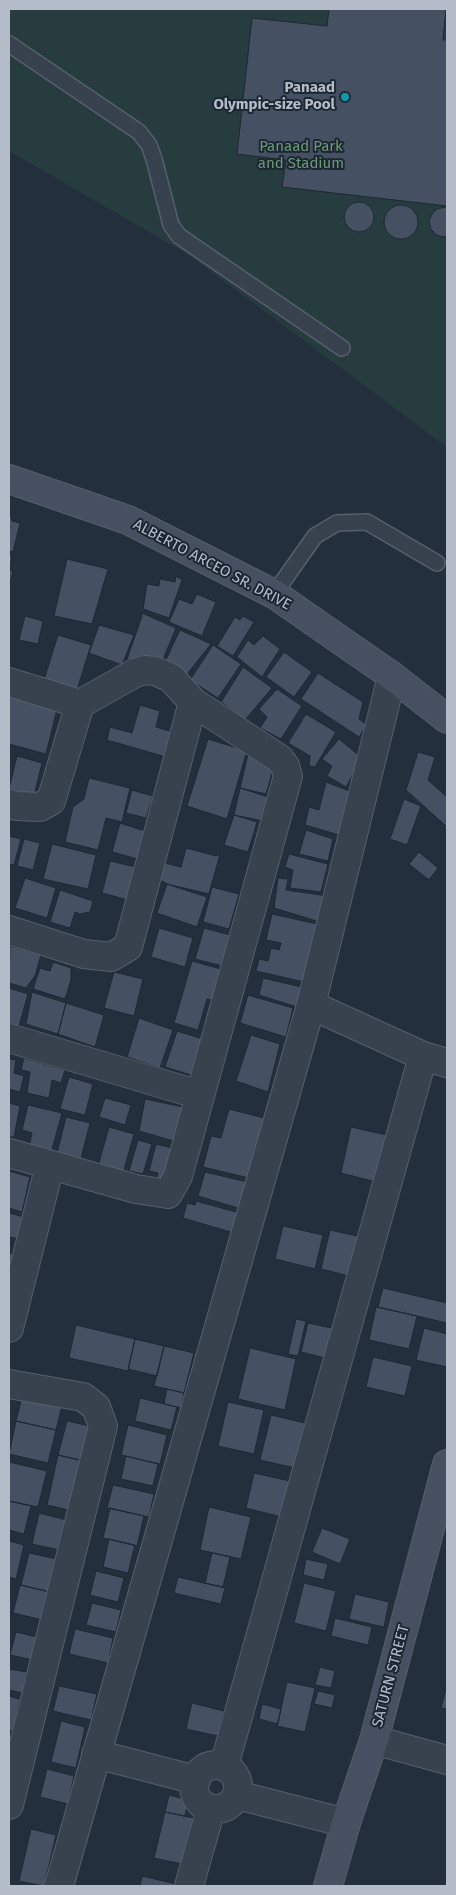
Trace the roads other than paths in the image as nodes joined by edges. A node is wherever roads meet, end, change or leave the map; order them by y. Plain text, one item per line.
1 (9, 44) edge
2 (342, 348) dead end
3 (9, 479) edge
4 (437, 562) dead end
5 (274, 594) junction
6 (392, 676) junction
7 (9, 682) edge
8 (193, 702) junction
9 (80, 704) junction
10 (447, 719) edge
11 (9, 804) edge
12 (9, 930) edge
13 (311, 1005) junction
14 (9, 1038) edge
15 (435, 1059) edge
16 (200, 1095) junction
17 (9, 1153) edge
18 (50, 1165) junction
19 (9, 1328) edge
20 (9, 1384) edge
21 (447, 1464) edge
22 (374, 1740) junction
23 (96, 1754) junction
24 (447, 1760) edge
25 (224, 1766) junction
26 (196, 1780) junction
27 (237, 1795) junction
28 (9, 1804) edge
29 (211, 1808) junction
30 (346, 1823) junction
31 (59, 1886) edge
32 (189, 1886) edge
33 (328, 1886) edge

1 - 2 lane
3 - 5 street, ALBERTO ARCEO SR. DRIVE
4 - 5 lane
5 - 6 street, ALBERTO ARCEO SR. DRIVE
6 - 10 street, ALBERTO ARCEO SR. DRIVE
6 - 13 street
7 - 9 street
8 - 9 street
8 - 12 street
8 - 16 street
9 - 11 street
13 - 15 street
13 - 23 street
14 - 16 street
15 - 25 street
16 - 18 street
17 - 18 street
18 - 19 street
20 - 28 street
21 - 22 street, SATURN STREET
22 - 24 street
22 - 30 street, SATURN STREET
23 - 26 street
23 - 31 street
25 - 26 street
25 - 27 street
26 - 29 street
27 - 29 street
27 - 30 street
29 - 32 street
30 - 33 street, SATURN STREET

